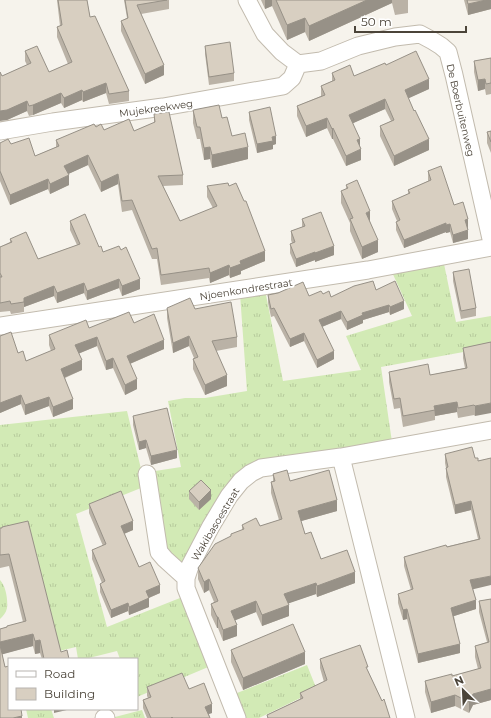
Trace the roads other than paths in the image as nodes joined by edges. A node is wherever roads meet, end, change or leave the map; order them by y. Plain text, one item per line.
1 (247, 0) edge
2 (298, 64) junction
3 (0, 131) edge
4 (487, 202) edge
5 (491, 239) edge
6 (491, 247) edge
7 (0, 326) edge
8 (491, 430) edge
9 (341, 456) junction
10 (147, 474) dead end
11 (186, 578) junction
12 (237, 718) edge
13 (406, 718) edge

1 - 2 street
2 - 3 street, Mujekreekweg
2 - 4 street, De Boerbuitenweg
4 - 5 street, De Boerbuitenweg
6 - 7 street, Njoenkondrestraat
8 - 9 street, Wakibasoestraat
9 - 11 street, Wakibasoestraat
9 - 13 street
10 - 11 street
11 - 12 street

